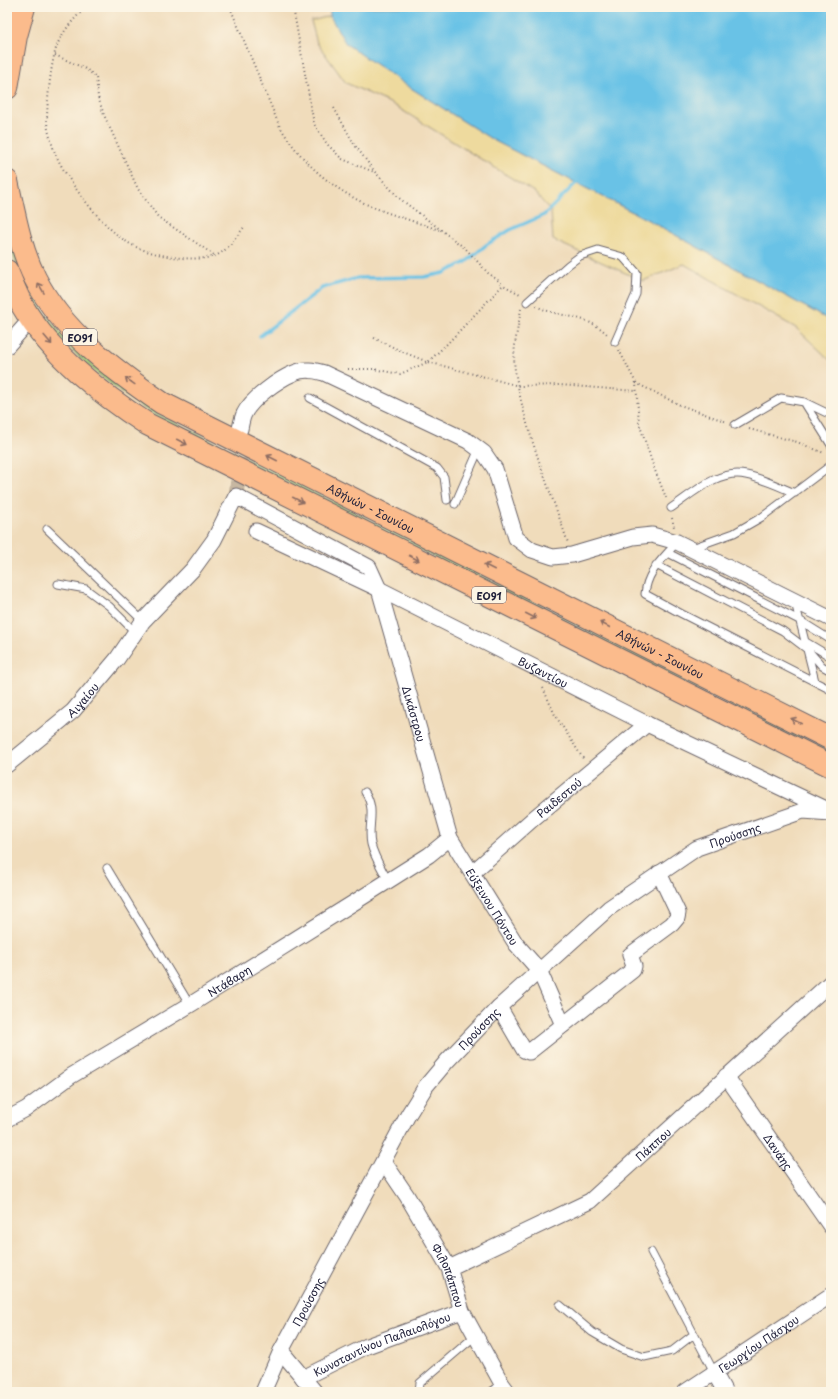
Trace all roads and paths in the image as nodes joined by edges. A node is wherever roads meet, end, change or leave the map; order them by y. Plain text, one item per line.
1 (24, 7) edge
2 (86, 7) edge
3 (230, 7) edge
4 (292, 7) edge
5 (55, 55) junction
6 (7, 88) edge
7 (334, 108) dead end
8 (375, 172) junction
9 (7, 181) edge
10 (245, 226) dead end
11 (439, 230) junction
12 (215, 256) junction
13 (7, 271) edge
14 (503, 285) junction
15 (526, 299) junction
16 (31, 319) junction
17 (374, 338) dead end
18 (615, 342) junction
19 (7, 346) edge
20 (428, 362) junction
21 (324, 373) junction
22 (519, 386) junction
23 (636, 391) junction
24 (310, 398) dead end
25 (804, 402) junction
26 (831, 415) edge
27 (735, 425) dead end
28 (240, 429) tunnel mouth
29 (831, 445) edge
30 (479, 449) junction
31 (831, 465) edge
32 (795, 493) junction
33 (447, 500) dead end
34 (455, 504) dead end
35 (671, 508) junction
36 (47, 529) dead end
37 (256, 531) dead end
38 (678, 548) junction
39 (572, 555) junction
40 (656, 566) junction
41 (58, 584) dead end
42 (379, 589) junction
43 (795, 601) junction
44 (799, 620) junction
45 (831, 620) edge
46 (139, 627) junction
47 (831, 640) edge
48 (806, 642) junction
49 (808, 650) junction
50 (831, 657) edge
51 (534, 667) junction
52 (831, 671) edge
53 (815, 681) junction
54 (831, 690) edge
55 (647, 724) junction
56 (831, 739) edge
57 (7, 765) edge
58 (831, 766) edge
59 (591, 771) junction
60 (365, 792) dead end
61 (831, 812) edge
62 (450, 838) junction
63 (107, 868) dead end
64 (659, 872) junction
65 (472, 873) junction
66 (388, 881) junction
67 (539, 970) junction
68 (831, 982) edge
69 (190, 1005) junction
70 (499, 1007) junction
71 (563, 1025) junction
72 (726, 1076) junction
73 (7, 1119) edge
74 (384, 1162) junction
75 (831, 1227) edge
76 (651, 1252) dead end
77 (449, 1268) junction
78 (831, 1295) edge
79 (560, 1305) dead end
80 (462, 1311) junction
81 (694, 1334) junction
82 (475, 1336) junction
83 (281, 1351) junction
84 (714, 1372) junction
85 (303, 1378) junction
86 (500, 1389) edge
87 (263, 1392) edge
88 (315, 1392) edge
89 (419, 1392) edge
90 (685, 1392) edge
91 (725, 1392) edge

1 - 6 main road
2 - 5 path
3 - 11 path
4 - 8 path
5 - 12 path
5 - 12 path
7 - 8 path
8 - 11 path
56 -> 9 main road, Αθήνών - Σουνίου / ΕΟ91
10 - 12 path
11 - 14 path
13 - 16 main road, ΕΟ91
14 - 15 path
14 - 20 path
15 - 18 path
15 - 18 lane
15 - 22 path
16 - 19 street
16 -> 58 main road, ΕΟ91
17 - 20 path
18 - 23 path
20 - 21 path
20 - 22 path
21 - 28 street
21 - 30 street
22 - 23 path
22 - 39 path
23 - 35 path
24 - 33 lane
25 - 26 lane
25 - 27 lane
25 - 29 lane
30 - 34 lane
30 - 39 street
31 - 32 lane
32 - 35 lane
32 - 38 lane
35 - 38 path
36 - 46 lane
37 - 42 street, Βυζαντίου
38 - 39 street
38 - 40 lane
38 - 43 street
38 - 44 lane
40 - 49 lane
40 - 53 lane
41 - 46 lane
42 - 46 street, Δικάστρου
42 - 51 street, Βυζαντίου
42 - 62 street, Δικάστρου
43 - 44 lane
43 - 45 street
44 - 47 lane
44 - 48 lane
46 - 57 street, Αιγαίου
48 - 49 lane
48 - 50 lane
49 - 52 lane
49 - 53 lane
51 - 55 street, Βυζαντίου
51 - 59 path
53 - 54 lane
55 - 59 street, Ραιδεστού
55 - 61 street, Βυζαντίου
59 - 65 street, Ραιδεστού
60 - 66 lane
61 - 64 street, Προύσσης
62 - 65 street, Εύξεινου Πόντου
62 - 66 street, Ντάβαρη
63 - 69 lane
64 - 67 street, Προύσσης
64 - 71 street
65 - 67 street, Εύξεινου Πόντου
66 - 69 street, Ντάβαρη
67 - 70 street, Προύσσης
67 - 71 street, Εύξεινου Πόντου
68 - 72 street, Πάππου
69 - 73 street, Ντάβαρη
70 - 71 street
70 - 74 street, Προύσσης
72 - 75 street, Δανάης
72 - 77 street, Πάππου
74 - 77 street, Φιλοπάππου
74 - 83 street, Προύσσης
76 - 81 lane
77 - 80 street, Φιλοπάππου
78 - 84 street, Γεωργίου Πάσχου
79 - 81 lane
80 - 82 street, Φιλοπάππου
80 - 85 street, Κωνσταντίνου Παλαιολόγου
81 - 84 lane
82 - 86 street, Φιλοπάππου
82 - 89 lane
83 - 85 street
83 - 87 street, Προύσσης
84 - 90 street, Γεωργίου Πάσχου
84 - 91 street
85 - 88 street

